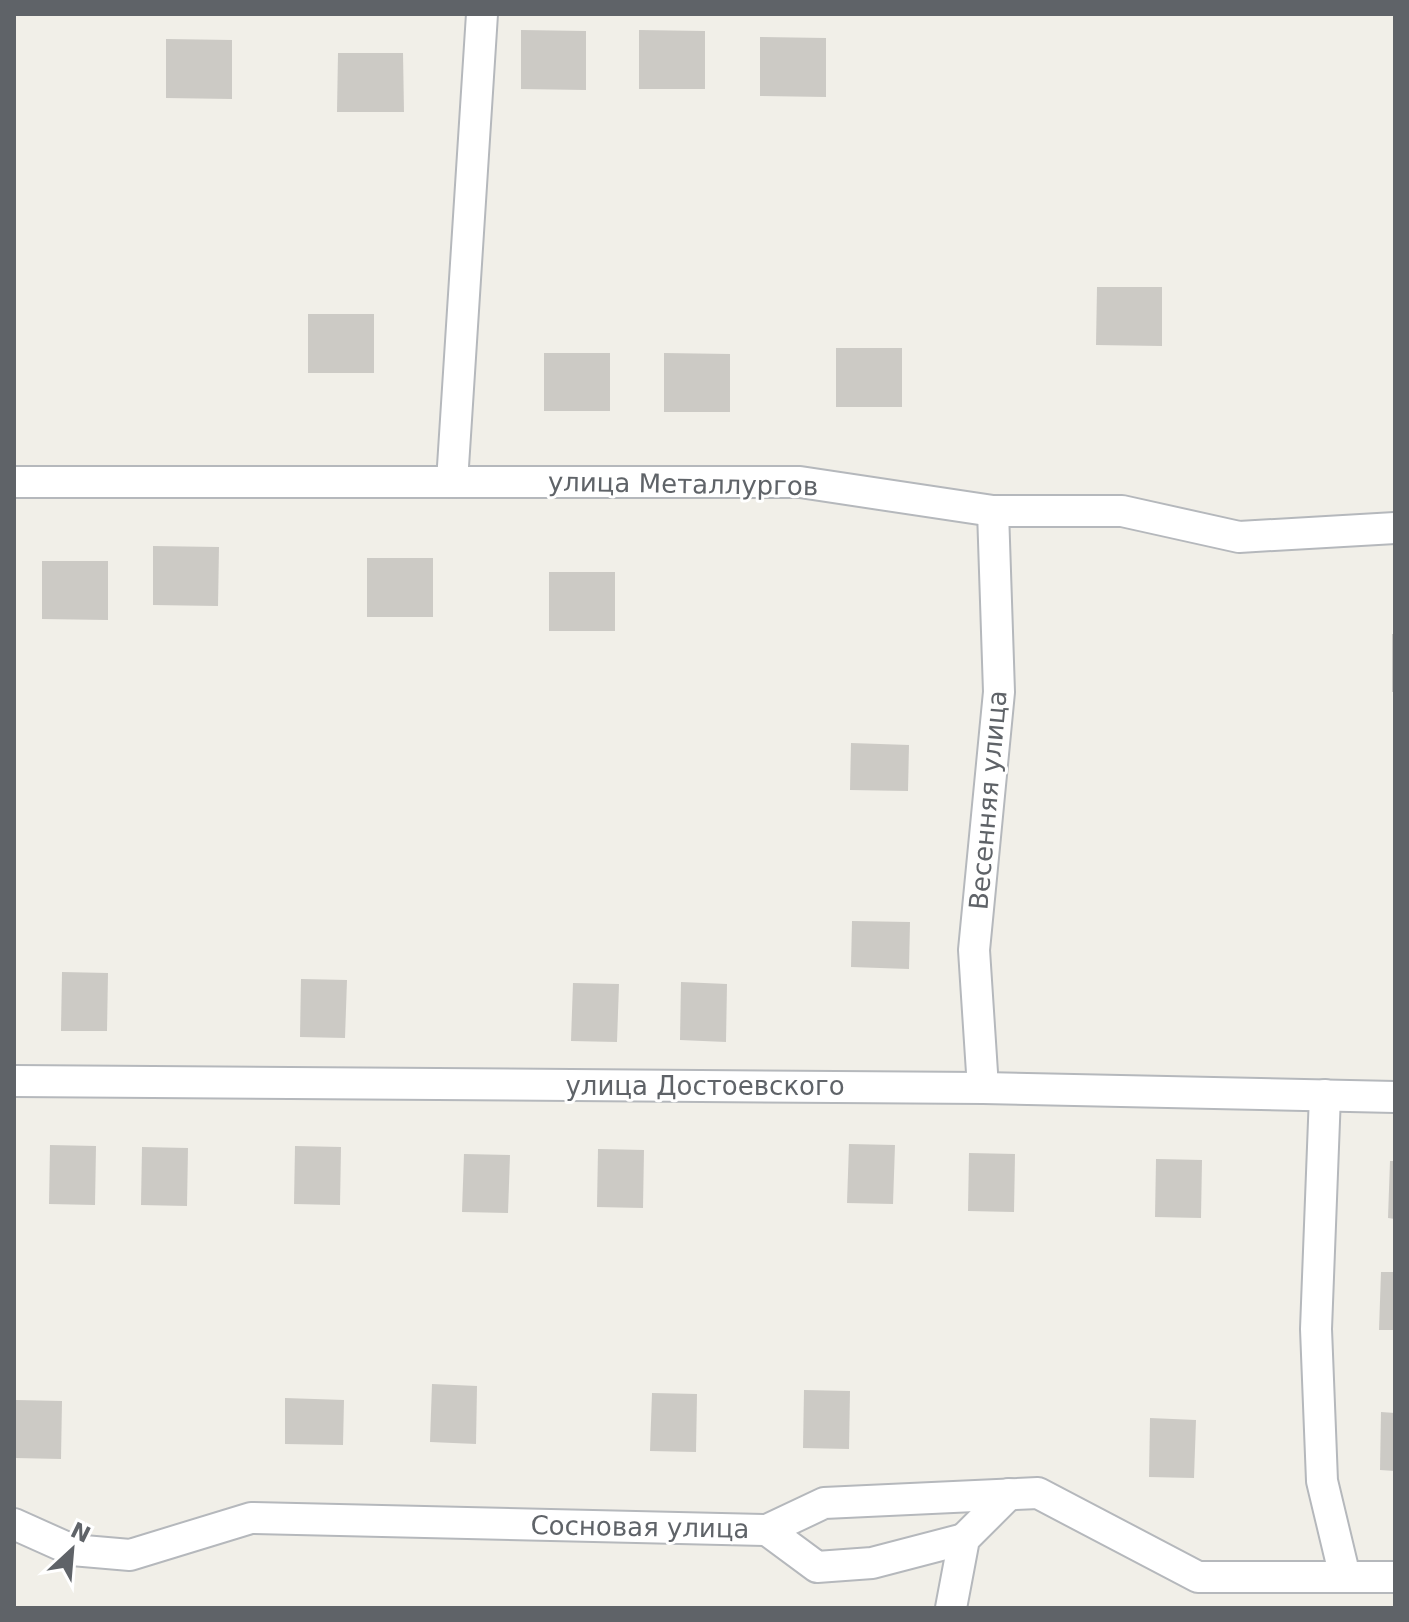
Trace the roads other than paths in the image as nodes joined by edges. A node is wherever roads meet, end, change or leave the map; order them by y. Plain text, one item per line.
1 (482, 14) edge
2 (14, 482) edge
3 (452, 482) junction
4 (993, 511) junction
5 (1395, 528) edge
6 (14, 1081) edge
7 (983, 1088) junction
8 (1325, 1095) junction
9 (1395, 1097) edge
10 (1009, 1494) junction
11 (14, 1524) edge
12 (767, 1530) junction
13 (964, 1539) junction
14 (1345, 1577) junction
15 (1395, 1577) edge
16 (951, 1608) edge

1 - 3 street
2 - 3 street, улица Металлургов
3 - 4 street, улица Металлургов
4 - 5 street, улица Металлургов
4 - 7 street, Весенняя улица
6 - 7 street, улица Достоевского
7 - 8 street, улица Достоевского
8 - 9 street, улица Достоевского
8 - 14 street
10 - 12 street, Сосновая улица
10 - 13 street
10 - 14 street, Сосновая улица
11 - 12 street, Сосновая улица
12 - 13 street
13 - 16 street
14 - 15 street, Сосновая улица

